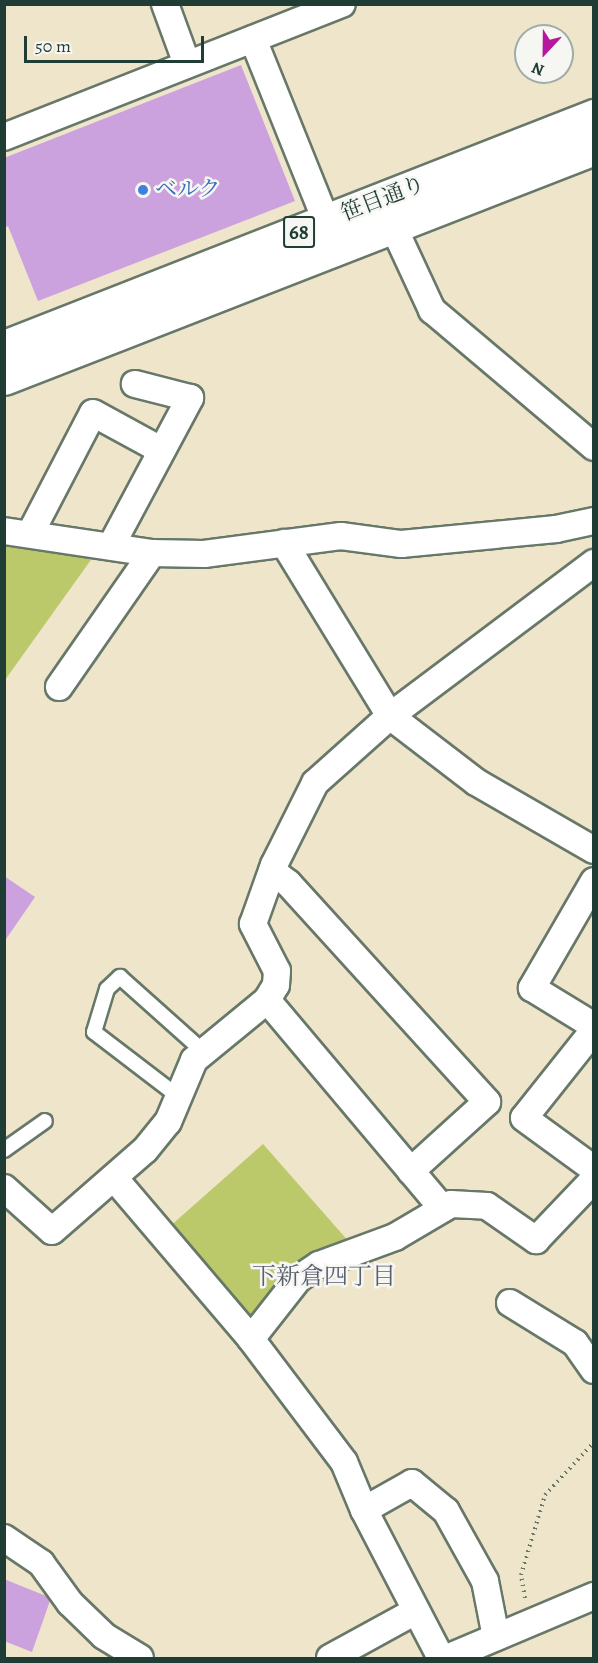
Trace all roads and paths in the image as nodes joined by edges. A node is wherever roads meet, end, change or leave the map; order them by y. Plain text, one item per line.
1 (165, 4) edge
2 (342, 4) edge
3 (253, 39) junction
4 (187, 64) junction
5 (594, 116) edge
6 (4, 137) edge
7 (594, 148) edge
8 (326, 221) junction
9 (393, 226) junction
10 (4, 347) edge
11 (4, 378) edge
12 (135, 384) dead end
13 (594, 447) edge
14 (161, 450) junction
15 (594, 522) edge
16 (4, 531) edge
17 (30, 534) junction
18 (284, 543) junction
19 (111, 546) junction
20 (153, 553) junction
21 (594, 563) edge
22 (59, 687) dead end
23 (390, 716) junction
24 (594, 850) edge
25 (272, 871) junction
26 (594, 881) edge
27 (267, 1000) junction
28 (594, 1028) edge
29 (204, 1052) junction
30 (179, 1097) junction
31 (45, 1121) dead end
32 (4, 1150) edge
33 (594, 1169) edge
34 (411, 1170) junction
35 (115, 1179) junction
36 (594, 1179) edge
37 (4, 1188) edge
38 (443, 1209) junction
39 (510, 1303) dead end
40 (251, 1339) junction
41 (592, 1363) edge
42 (594, 1442) edge
43 (364, 1510) junction
44 (4, 1538) edge
45 (594, 1596) edge
46 (416, 1611) junction
47 (530, 1622) junction
48 (496, 1637) junction
49 (140, 1659) edge
50 (330, 1659) edge
51 (441, 1659) edge
52 (447, 1659) edge

1 - 4 street
2 - 3 street
3 - 4 street
3 - 8 street
4 - 6 street
5 - 8 main road, 笹目通り / 68
7 - 9 main road, 笹目通り / 68
8 - 10 main road, 笹目通り / 68
9 - 11 main road, 笹目通り / 68
9 - 13 street
12 - 14 street
14 - 17 street
14 - 19 street
15 - 18 street
16 - 17 street
17 - 19 street
18 - 20 street
18 - 23 street
19 - 20 street
20 - 22 street
21 - 23 street
23 - 24 street
23 - 25 street
25 - 27 street
25 - 34 street
26 - 28 street
27 - 29 street
27 - 34 street
28 - 33 street
29 - 30 street
29 - 30 lane
30 - 35 street
31 - 32 lane
34 - 38 street
35 - 37 street
35 - 40 street
36 - 38 street
38 - 40 street
39 - 41 street
40 - 43 street
42 - 47 path
43 - 46 street
43 - 48 street
44 - 49 street
45 - 47 street
46 - 50 street
46 - 51 street
47 - 48 street
48 - 52 street

